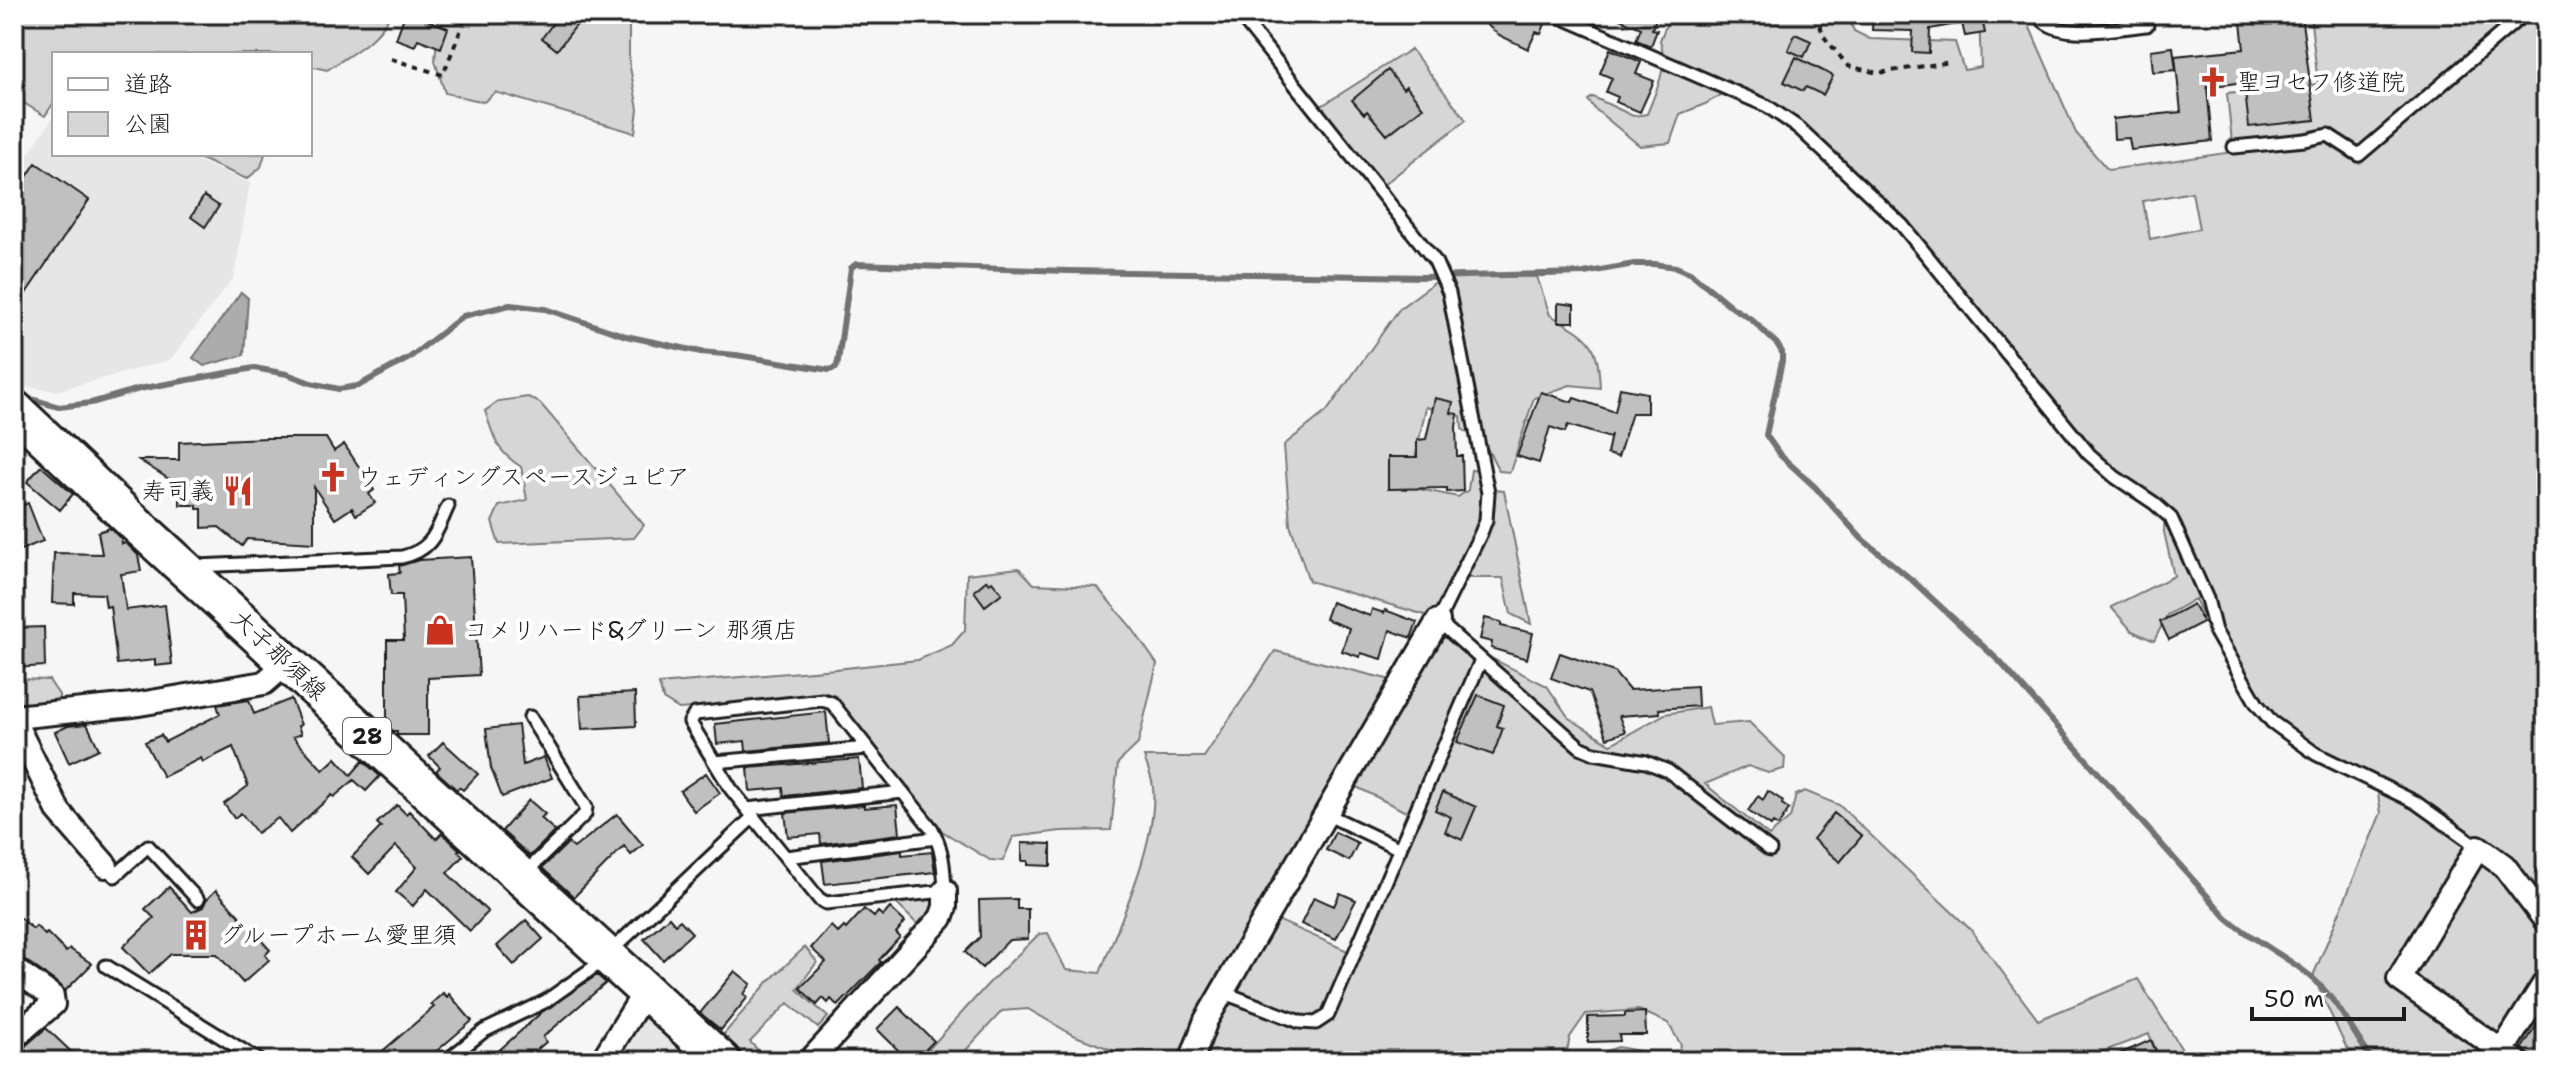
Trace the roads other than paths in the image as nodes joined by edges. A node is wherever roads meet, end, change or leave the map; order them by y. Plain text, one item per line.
1 (1239, 14) edge
2 (1554, 14) edge
3 (2038, 14) edge
4 (2524, 14) edge
5 (2147, 25) dead end
6 (2234, 147) dead end
7 (14, 409) edge
8 (448, 506) dead end
9 (184, 567) junction
10 (1438, 621) junction
11 (1481, 660) junction
12 (287, 663) junction
13 (530, 717) dead end
14 (14, 719) edge
15 (868, 748) junction
16 (715, 762) junction
17 (903, 792) junction
18 (750, 813) junction
19 (1326, 814) junction
20 (936, 838) junction
21 (2478, 847) junction
22 (1400, 849) junction
23 (1770, 850) dead end
24 (786, 857) junction
25 (106, 866) joint
26 (521, 877) junction
27 (945, 891) junction
28 (198, 900) dead end
29 (2546, 921) edge
30 (608, 955) junction
31 (106, 966) dead end
32 (14, 969) edge
33 (2546, 981) edge
34 (646, 990) junction
35 (1222, 992) junction
36 (14, 1037) edge
37 (2509, 1056) edge
38 (260, 1061) edge
39 (446, 1061) edge
40 (602, 1061) edge
41 (722, 1061) edge
42 (810, 1061) edge
43 (1191, 1061) edge

1 - 10 lane
2 - 21 lane
3 - 5 lane
4 - 6 lane
7 - 9 main road, 大子那須線 / 28
8 - 9 lane
9 - 12 main road, 大子那須線 / 28
10 - 11 lane
10 - 19 street
11 - 22 lane
11 - 23 lane
12 - 14 street
12 - 26 main road, 大子那須線 / 28
13 - 26 lane
14 - 25 street
15 - 16 lane
15 - 16 lane
15 - 17 lane
16 - 18 lane
17 - 18 lane
17 - 20 lane
18 - 24 lane
18 - 30 lane
19 - 22 lane
19 - 35 street
20 - 24 lane
20 - 27 lane
21 - 29 street
21 - 37 street
22 - 35 lane
24 - 27 lane
25 - 28 lane
26 - 30 main road, 大子那須線 / 28
27 - 42 street
30 - 34 main road, 大子那須線 / 28
30 - 39 lane
31 - 38 lane
32 - 36 street
33 - 37 street
34 - 40 street
34 - 41 main road, 大子那須線 / 28
35 - 43 street

